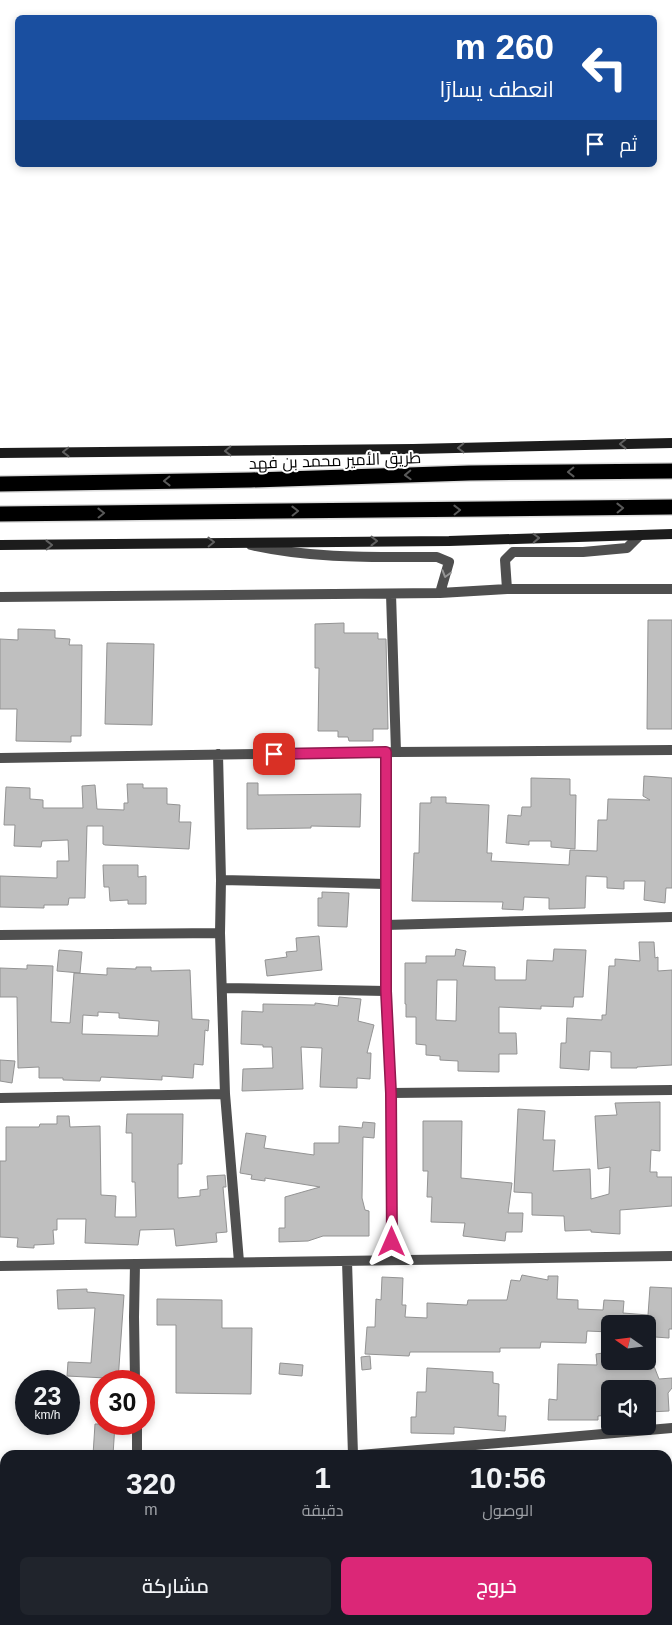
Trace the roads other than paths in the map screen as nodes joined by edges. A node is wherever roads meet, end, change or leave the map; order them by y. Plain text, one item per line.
1 (672, 443) edge
2 (0, 453) edge
3 (672, 471) edge
4 (0, 484) edge
5 (672, 507) edge
6 (0, 514) edge
7 (672, 534) edge
8 (640, 535) junction
9 (240, 542) junction
10 (0, 546) edge
11 (672, 588) edge
12 (507, 589) junction
13 (440, 593) junction
14 (391, 594) junction
15 (0, 597) edge
16 (672, 750) edge
17 (391, 752) junction
18 (218, 754) junction
19 (0, 758) edge
20 (221, 880) junction
21 (386, 884) junction
22 (672, 917) edge
23 (386, 925) junction
24 (220, 933) junction
25 (0, 935) edge
26 (222, 988) junction
27 (386, 991) junction
28 (672, 1090) edge
29 (391, 1093) junction
30 (225, 1094) junction
31 (0, 1098) edge
32 (672, 1256) edge
33 (392, 1260) junction
34 (347, 1261) junction
35 (239, 1262) junction
36 (135, 1264) junction
37 (0, 1266) edge
38 (135, 1370) edge
39 (672, 1428) edge
40 (137, 1435) edge
41 (138, 1450) edge
42 (354, 1450) edge
43 (418, 1450) edge

1 -> 2 main road
3 -> 4 highway, طريق الأمير محمد بن فهد
6 -> 5 highway
7 - 8 main road
9 -> 8 main road
8 - 12 street
10 -> 9 main road
9 -> 13 street
11 - 12 street
12 - 13 street
13 - 14 street
14 - 15 street
14 - 17 street
16 - 17 street
17 - 18 street
17 - 21 street
18 - 19 street
18 - 20 street
20 - 21 street
20 - 24 street
21 - 23 street
22 - 23 street
23 - 27 street
24 - 25 street
24 - 26 street
26 - 27 street
26 - 30 street
27 - 29 street
28 - 29 street
29 - 33 street
30 - 31 street
30 - 35 street
32 - 33 street
33 - 34 street
34 - 35 street
34 - 42 street
35 - 36 street
36 - 37 street
36 - 38 street
39 - 43 street
40 - 41 street

